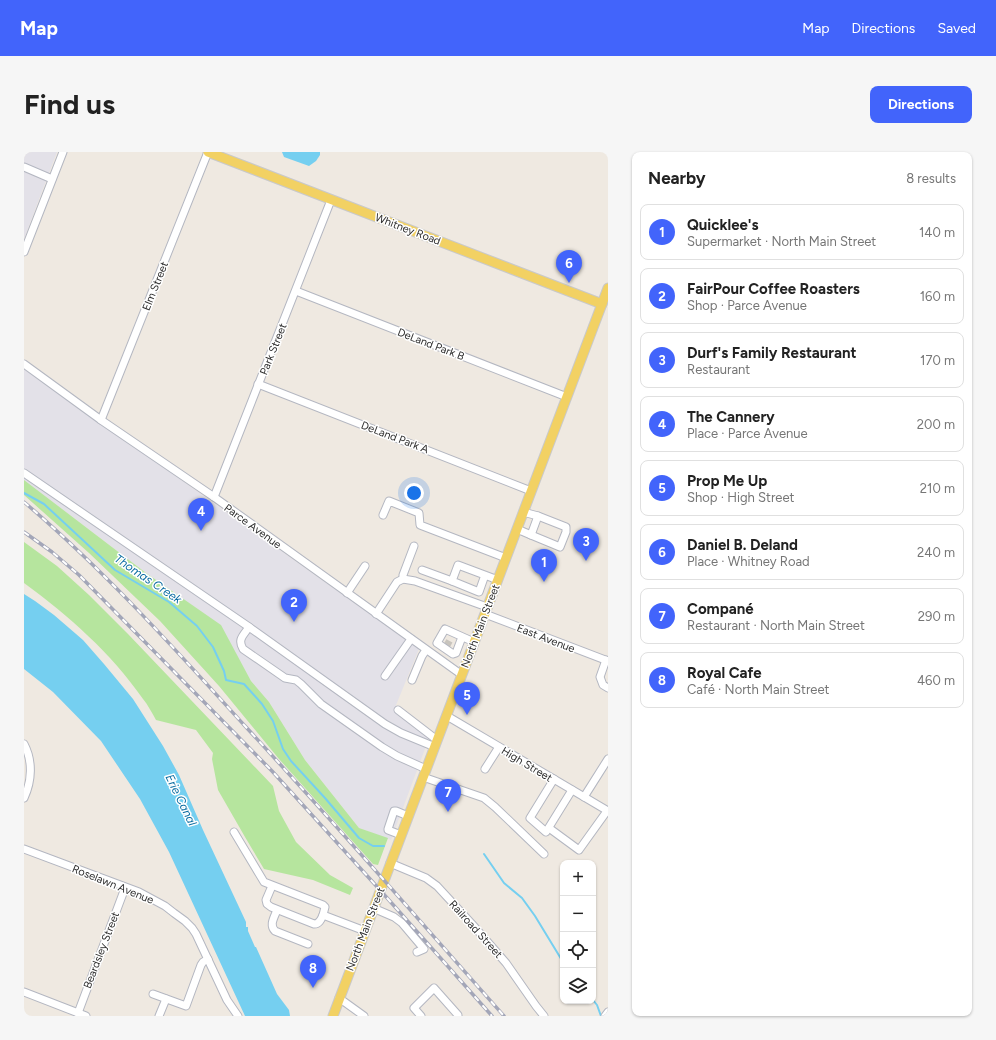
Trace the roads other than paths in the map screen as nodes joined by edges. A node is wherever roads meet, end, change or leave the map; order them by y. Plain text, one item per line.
1 (63, 152) edge
2 (208, 152) edge
3 (24, 167) edge
4 (52, 179) junction
5 (331, 200) junction
6 (24, 252) edge
7 (608, 288) edge
8 (296, 291) junction
9 (605, 305) edge
10 (24, 364) edge
11 (258, 384) junction
12 (567, 397) junction
13 (101, 420) junction
14 (24, 473) edge
15 (531, 491) junction
16 (214, 497) junction
17 (523, 512) junction
18 (384, 515) dead end
19 (538, 516) junction
20 (517, 530) junction
21 (531, 535) junction
22 (414, 546) dead end
23 (506, 558) junction
24 (365, 566) dead end
25 (422, 570) dead end
26 (485, 575) junction
27 (403, 579) junction
28 (498, 580) junction
29 (452, 581) junction
30 (346, 593) junction
31 (486, 611) junction
32 (376, 614) junction
33 (249, 627) junction
34 (462, 637) junction
35 (411, 639) junction
36 (474, 642) junction
37 (445, 648) junction
38 (426, 650) junction
39 (438, 658) junction
40 (607, 660) edge
41 (462, 675) junction
42 (385, 676) dead end
43 (412, 680) dead end
44 (608, 688) edge
45 (398, 710) dead end
46 (447, 716) junction
47 (436, 743) junction
48 (24, 744) edge
49 (498, 747) junction
50 (608, 759) edge
51 (485, 769) dead end
52 (425, 773) junction
53 (554, 779) junction
54 (572, 790) junction
55 (584, 797) junction
56 (24, 798) edge
57 (608, 811) edge
58 (408, 816) junction
59 (549, 828) junction
60 (234, 832) dead end
61 (401, 835) junction
62 (24, 849) edge
63 (544, 854) dead end
64 (390, 863) junction
65 (272, 886) junction
66 (125, 888) junction
67 (373, 908) junction
68 (277, 910) junction
69 (323, 916) junction
70 (365, 931) junction
71 (308, 944) dead end
72 (417, 952) dead end
73 (208, 959) junction
74 (24, 992) edge
75 (153, 994) dead end
76 (339, 998) junction
77 (166, 999) junction
78 (608, 1012) edge
79 (76, 1014) edge
80 (86, 1016) edge
81 (159, 1016) edge
82 (238, 1016) edge
83 (333, 1016) edge
84 (364, 1016) edge
85 (421, 1016) edge
86 (458, 1016) edge
87 (544, 1016) edge
88 (605, 1016) edge

1 - 4 street
2 - 5 main road, Whitney Road
2 - 13 street, Elm Street
3 - 4 street
4 - 6 street
5 - 8 street, Park Street
5 - 9 main road, Whitney Road
7 - 9 main road, North Main Street
8 - 11 street, Park Street
8 - 12 street, DeLand Park B
9 - 12 main road, North Main Street
10 - 13 street, Parce Avenue
11 - 15 street, DeLand Park A
11 - 16 street, Park Street
12 - 15 main road, North Main Street
13 - 16 street, Parce Avenue
14 - 33 street
15 - 17 main road, North Main Street
16 - 30 street, Parce Avenue
17 - 19 street
17 - 20 main road, North Main Street
18 - 23 street
19 - 21 street
19 - 21 street
20 - 21 street
20 - 23 main road, North Main Street
22 - 27 street
23 - 28 main road, North Main Street
24 - 30 street
25 - 29 street
26 - 28 street
26 - 29 street
26 - 29 street
27 - 31 street, East Avenue
27 - 32 street
28 - 31 main road, North Main Street
30 - 32 street, Parce Avenue
31 - 36 main road, North Main Street
31 - 40 street, East Avenue
32 - 35 street, Parce Avenue
33 - 47 street
33 - 52 street
34 - 36 street
34 - 37 street
34 - 37 street
35 - 38 street, Parce Avenue
35 - 42 street
36 - 41 main road, North Main Street
37 - 39 street
38 - 39 street, Parce Avenue
38 - 43 street
39 - 41 street, Parce Avenue
40 - 44 street
41 - 46 main road, North Main Street
45 - 47 street
46 - 47 main road, North Main Street
46 - 49 street, High Street
47 - 52 main road, North Main Street
48 - 56 street
49 - 51 street
49 - 53 street, High Street
50 - 55 street
52 - 58 main road, North Main Street
52 - 63 street
53 - 54 street, High Street
53 - 59 street
54 - 55 street, High Street
54 - 59 street
55 - 57 street, High Street
57 - 59 street
58 - 61 main road, North Main Street
58 - 61 street
60 - 65 street
61 - 64 main road, North Main Street
62 - 66 street, Roselawn Avenue
64 - 67 main road, North Main Street
64 - 87 street, Railroad Street
65 - 68 street
65 - 69 street
66 - 73 street, Roselawn Avenue
66 - 79 street, Beardsley Street
67 - 70 main road, North Main Street
67 - 72 street
68 - 69 street
68 - 71 street
69 - 70 street
70 - 76 main road, North Main Street
73 - 77 street
73 - 82 street, Roselawn Avenue
74 - 79 street
75 - 77 street
76 - 83 main road, North Main Street
76 - 84 street
77 - 81 street
78 - 88 street
79 - 80 street
85 - 86 street

